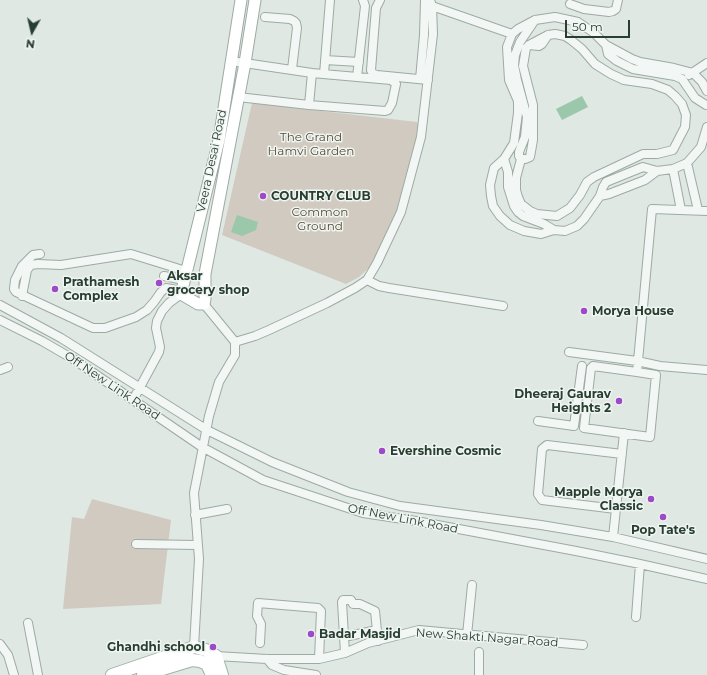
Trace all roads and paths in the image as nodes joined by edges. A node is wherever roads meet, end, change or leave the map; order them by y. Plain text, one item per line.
1 (241, 0) edge
2 (255, 0) edge
3 (330, 0) edge
4 (363, 0) edge
5 (380, 0) edge
6 (417, 0) edge
7 (618, 0) edge
8 (429, 2) edge
9 (570, 4) dead end
10 (265, 17) dead end
11 (535, 20) junction
12 (512, 34) junction
13 (606, 45) junction
14 (325, 60) junction
15 (231, 61) junction
16 (359, 62) junction
17 (244, 63) junction
18 (707, 63) edge
19 (292, 70) junction
20 (312, 72) junction
21 (693, 73) junction
22 (324, 74) junction
23 (358, 77) junction
24 (424, 80) junction
25 (682, 80) junction
26 (707, 91) edge
27 (238, 97) junction
28 (309, 105) junction
29 (707, 105) edge
30 (707, 127) edge
31 (504, 159) junction
32 (521, 159) junction
33 (687, 163) junction
34 (673, 169) junction
35 (211, 170) junction
36 (657, 171) junction
37 (224, 172) junction
38 (600, 196) junction
39 (681, 210) junction
40 (698, 210) junction
41 (707, 211) edge
42 (554, 230) junction
43 (40, 254) dead end
44 (164, 276) dead end
45 (367, 280) junction
46 (183, 284) junction
47 (22, 296) junction
48 (204, 304) junction
49 (0, 305) edge
50 (503, 306) dead end
51 (0, 320) edge
52 (236, 342) junction
53 (569, 352) dead end
54 (637, 361) junction
55 (582, 366) dead end
56 (707, 370) edge
57 (636, 372) junction
58 (140, 388) junction
59 (133, 400) junction
60 (538, 421) dead end
61 (574, 426) junction
62 (584, 428) junction
63 (207, 430) junction
64 (624, 433) junction
65 (202, 447) junction
66 (622, 454) junction
67 (227, 509) dead end
68 (616, 509) junction
69 (195, 515) junction
70 (613, 537) junction
71 (136, 544) dead end
72 (198, 545) junction
73 (707, 559) edge
74 (640, 564) junction
75 (707, 579) edge
76 (472, 586) dead end
77 (636, 617) dead end
78 (28, 623) dead end
79 (377, 630) junction
80 (467, 635) junction
81 (344, 637) junction
82 (378, 640) junction
83 (260, 643) dead end
84 (0, 644) edge
85 (583, 645) dead end
86 (194, 647) junction
87 (479, 652) dead end
88 (344, 653) junction
89 (216, 656) junction
90 (319, 659) junction
91 (267, 660) junction
92 (210, 670) edge
93 (14, 675) edge
94 (38, 675) edge
95 (112, 675) edge
96 (143, 675) edge
97 (222, 675) edge
98 (316, 675) edge
99 (479, 675) edge

1 - 15 street, Veera Desai Road
2 - 17 street
3 - 14 street
4 - 16 street
5 - 24 street
6 - 8 street
7 - 9 street
8 - 12 street
8 - 24 street
10 - 19 street
11 - 12 street
11 - 13 street
11 - 32 street
12 - 31 street
13 - 21 street
13 - 25 street
14 - 16 street
14 - 22 street
15 - 17 street
15 - 35 street, Veera Desai Road
16 - 23 street
17 - 19 street
17 - 27 street
18 - 21 street
19 - 20 street
20 - 22 street
20 - 28 street
21 - 25 street
21 - 26 street
22 - 23 street
23 - 28 street
24 - 45 street
25 - 29 street
27 - 28 street
27 - 37 street
30 - 33 street
31 - 42 street
31 - 42 street
32 - 32 street
33 - 34 street
33 - 40 street
34 - 36 street
34 - 39 street
35 - 37 street
35 - 46 street, Veera Desai Road
36 - 38 street
36 - 38 street
37 - 48 street
38 - 42 street
39 - 40 street
39 - 54 street
40 - 41 street
43 - 47 street
44 - 46 street
45 - 50 street
45 - 52 street
46 - 47 street
46 - 47 street
46 - 48 street
46 - 58 street
48 - 52 street
49 - 58 street, Off New Link Road
51 - 59 street, Off New Link Road
52 - 63 street
53 - 54 street
54 - 56 street
54 - 57 street
55 - 61 street
57 - 62 street
57 - 64 street
58 - 59 street
58 - 63 street, Off New Link Road
59 - 65 street, Off New Link Road
60 - 61 street
61 - 62 street
62 - 64 street
63 - 65 street
63 - 70 street, Off New Link Road
64 - 66 street
65 - 69 street
65 - 74 street, Off New Link Road
66 - 68 street
66 - 68 street
67 - 69 street
68 - 70 street
69 - 72 street
70 - 73 street, Off New Link Road
71 - 72 street
72 - 86 street
74 - 75 street, Off New Link Road
74 - 77 street
76 - 80 street
78 - 94 street
79 - 81 street
79 - 81 street
79 - 82 street
80 - 82 street, New Shakti Nagar Road
80 - 85 street, New Shakti Nagar Road
81 - 88 street
82 - 88 street, New Shakti Nagar Road
83 - 90 street
84 - 93 street
86 - 89 main road
86 - 95 main road
87 - 99 street
88 - 90 street, New Shakti Nagar Road
89 - 91 street, New Shakti Nagar Road
89 - 92 street
89 - 97 main road
90 - 91 street, New Shakti Nagar Road
91 - 98 street
92 - 96 main road

